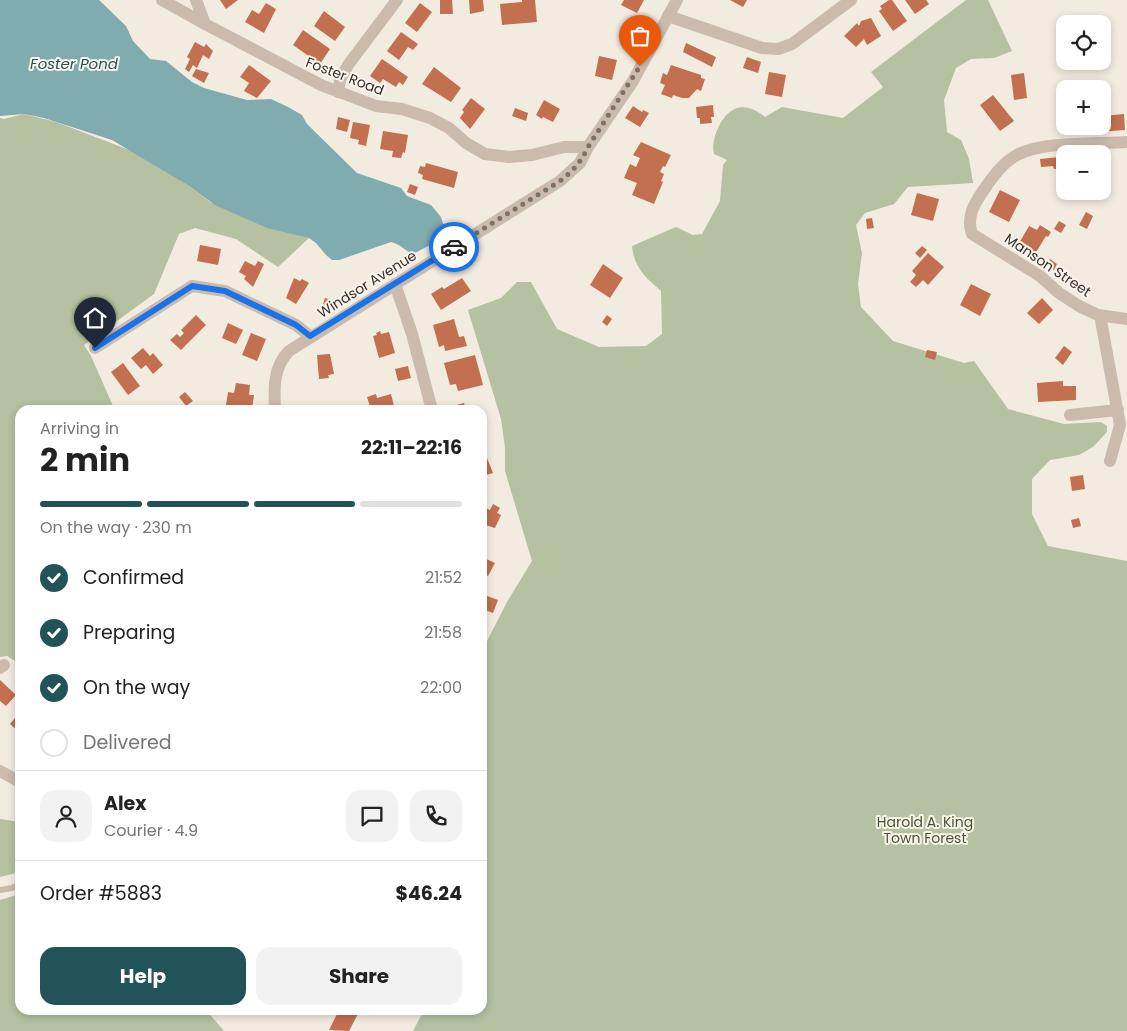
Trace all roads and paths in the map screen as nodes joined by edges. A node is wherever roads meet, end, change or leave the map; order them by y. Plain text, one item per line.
1 (162, 0) edge
2 (196, 0) edge
3 (397, 0) edge
4 (677, 0) edge
5 (851, 0) edge
6 (668, 16) junction
7 (205, 24) junction
8 (338, 92) junction
9 (1127, 142) edge
10 (588, 147) junction
11 (395, 284) junction
12 (1100, 315) junction
13 (1127, 319) edge
14 (310, 336) junction
15 (95, 348) dead end
16 (275, 405) edge
17 (431, 405) edge
18 (1118, 410) junction
19 (1070, 415) dead end
20 (1110, 461) dead end
21 (0, 771) edge
22 (15, 779) edge
23 (15, 886) edge
24 (0, 890) edge

1 - 7 street, Foster Road
2 - 7 street
3 - 8 street
4 - 6 street, Windsor Avenue
5 - 6 street
6 - 10 street, Windsor Avenue
7 - 8 street, Foster Road
8 - 10 street, Foster Road
9 - 12 street, Manson Street
10 - 11 street, Windsor Avenue
11 - 14 street, Windsor Avenue
11 - 17 street
12 - 13 street, Manson Street
12 - 18 street
14 - 15 street
14 - 16 street, Windsor Avenue
18 - 19 street
18 - 20 street
21 - 22 street
23 - 24 lane

